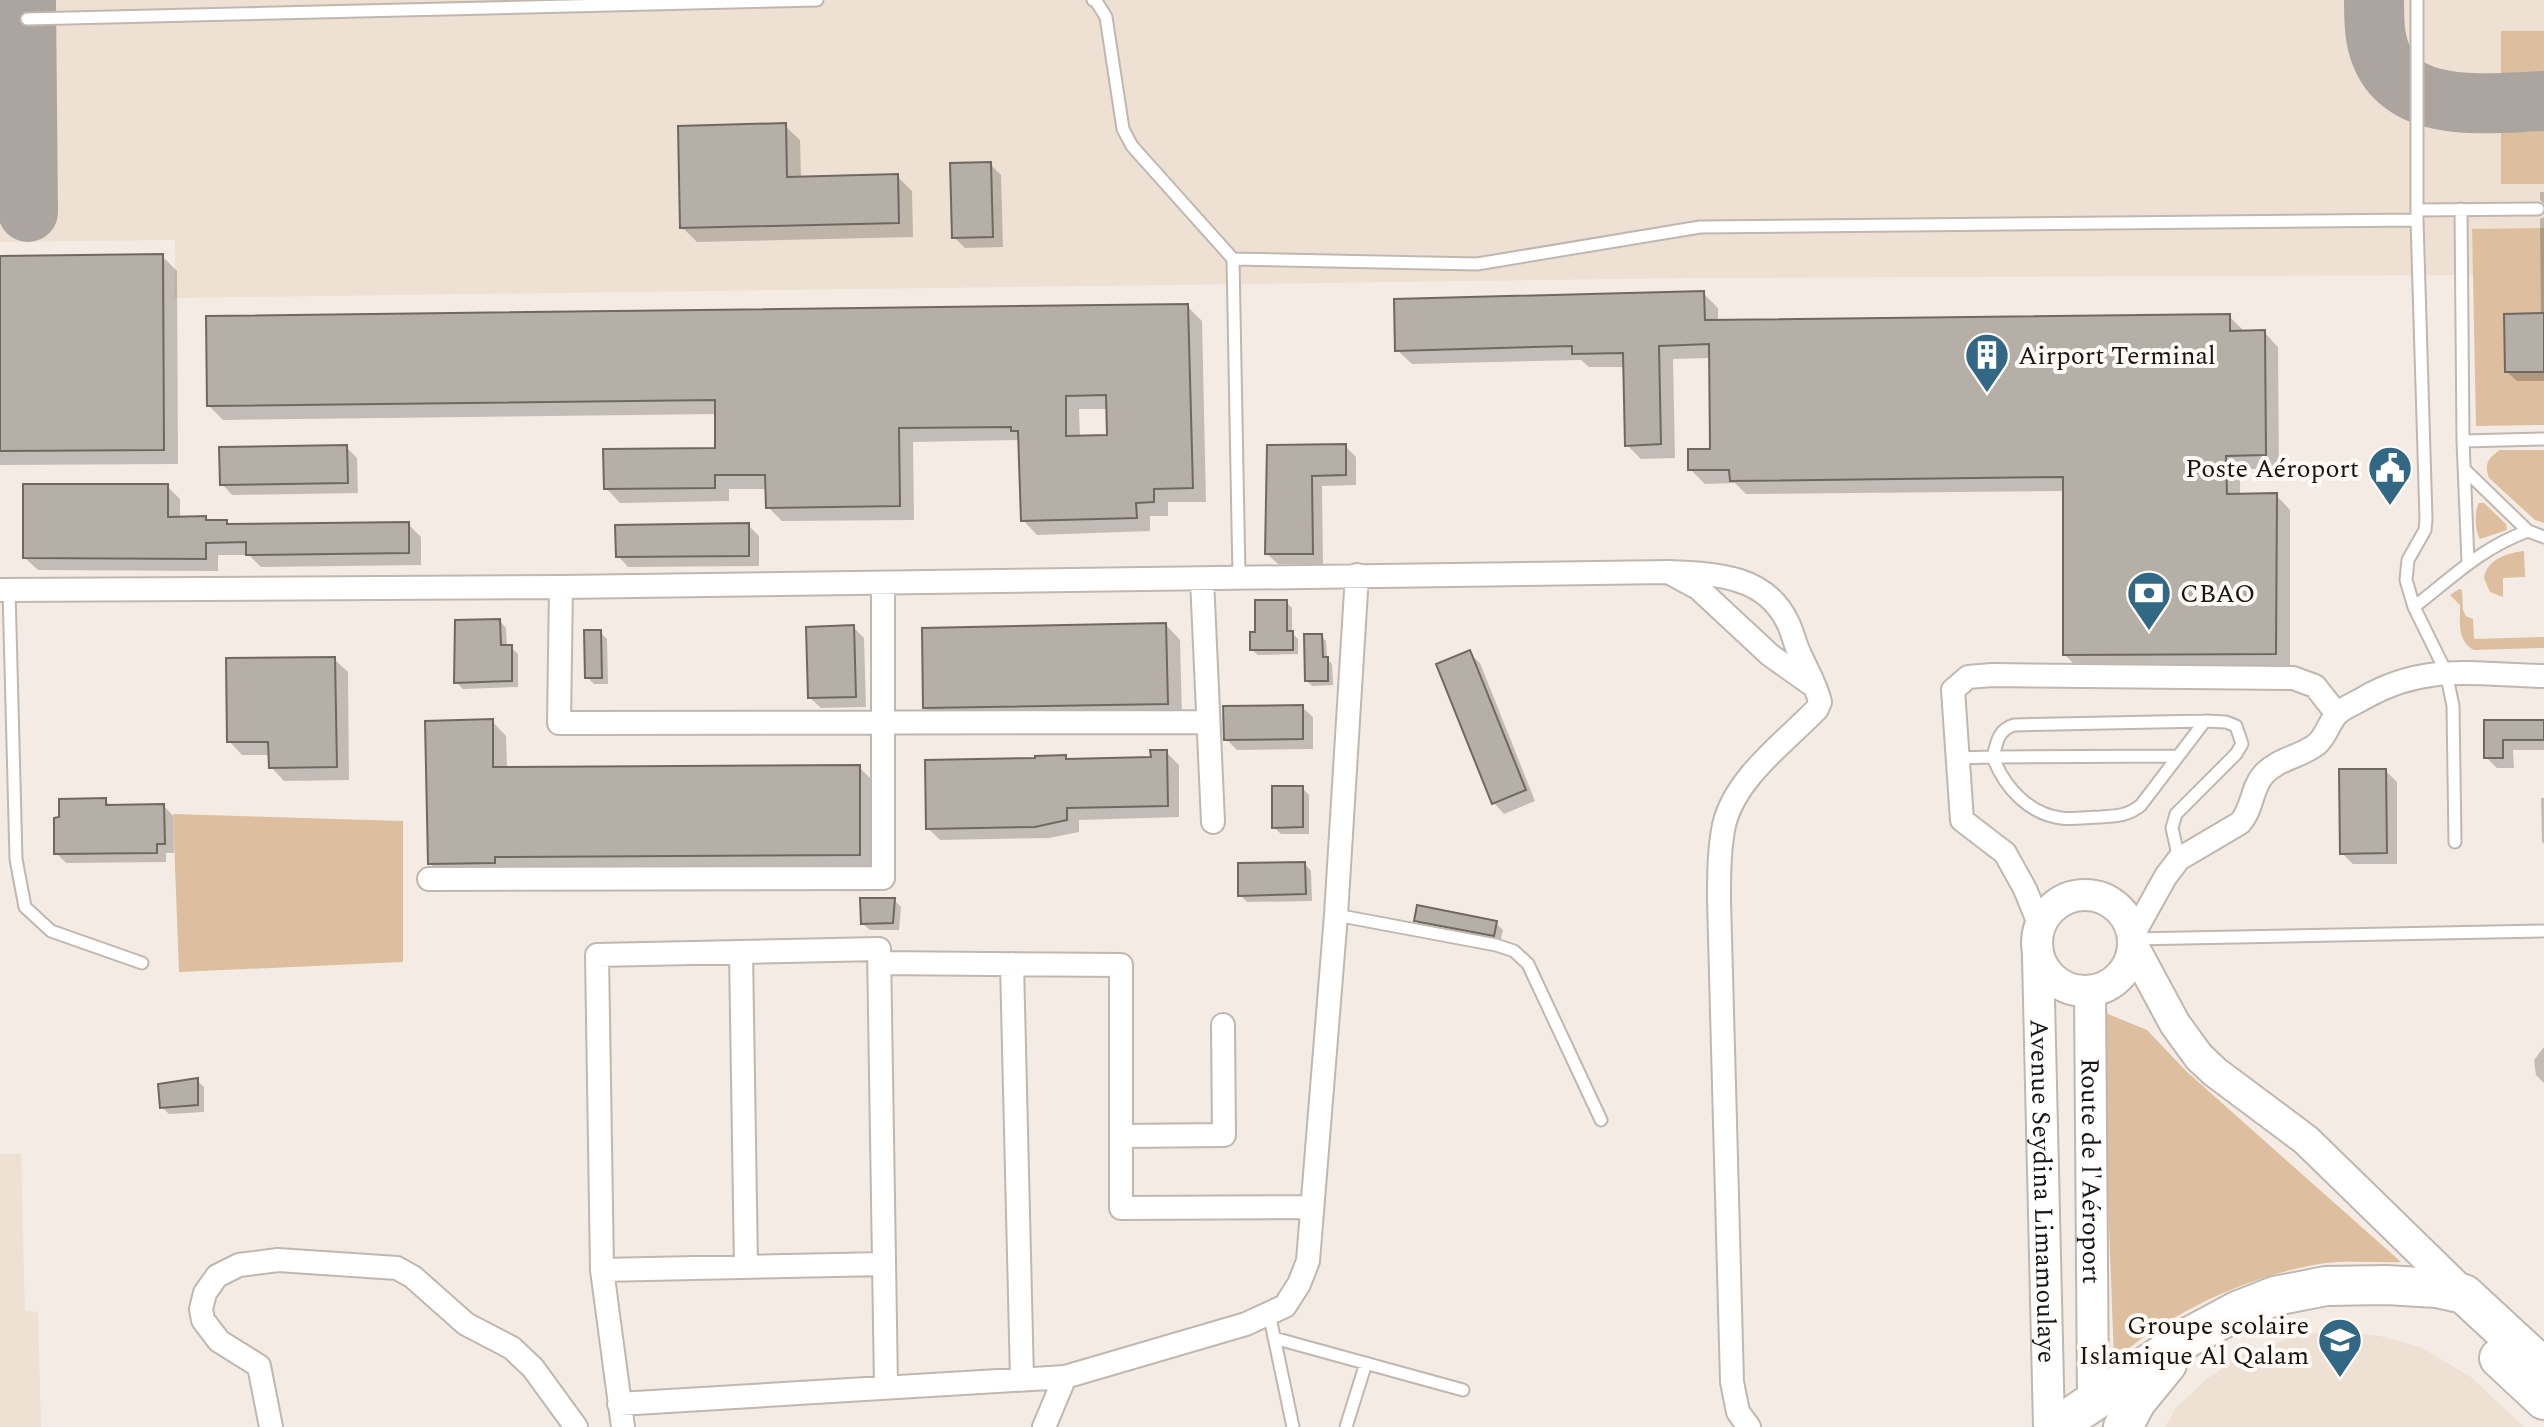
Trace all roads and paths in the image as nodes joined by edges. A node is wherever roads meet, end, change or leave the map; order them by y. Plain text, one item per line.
1 (817, 0) edge
2 (1093, 0) edge
3 (2417, 0) edge
4 (424, 5) edge
5 (27, 19) dead end
6 (2461, 209) junction
7 (2538, 209) dead end
8 (2417, 215) junction
9 (1233, 259) junction
10 (2543, 439) edge
11 (2463, 441) junction
12 (2464, 469) junction
13 (2528, 531) junction
14 (2544, 537) edge
15 (2468, 562) junction
16 (1668, 572) junction
17 (1357, 575) junction
18 (1239, 577) junction
19 (1202, 579) junction
20 (883, 583) junction
21 (561, 587) junction
22 (5, 590) edge
23 (2414, 607) junction
24 (2446, 672) junction
25 (2544, 676) edge
26 (1814, 685) junction
27 (2337, 714) junction
28 (2205, 721) junction
29 (1208, 722) junction
30 (883, 723) junction
31 (2178, 756) junction
32 (1993, 757) junction
33 (1956, 758) junction
34 (1213, 822) dead end
35 (2455, 842) dead end
36 (2179, 859) junction
37 (429, 879) dead end
38 (1336, 915) junction
39 (2040, 926) junction
40 (2544, 931) edge
41 (2133, 940) junction
42 (741, 952) junction
43 (2038, 957) junction
44 (142, 963) dead end
45 (880, 963) junction
46 (1012, 964) junction
47 (2090, 991) junction
48 (1223, 1025) dead end
49 (1601, 1120) dead end
50 (1121, 1136) junction
51 (1312, 1207) junction
52 (884, 1264) junction
53 (746, 1267) junction
54 (602, 1270) junction
55 (2409, 1287) junction
56 (2464, 1294) junction
57 (1269, 1313) junction
58 (1274, 1338) junction
59 (2187, 1338) junction
60 (1366, 1363) junction
61 (2544, 1368) edge
62 (1065, 1377) junction
63 (1022, 1379) junction
64 (886, 1386) junction
65 (1463, 1390) dead end
66 (2544, 1400) edge
67 (619, 1404) junction
68 (2093, 1413) edge
69 (271, 1427) edge
70 (576, 1427) edge
71 (623, 1427) edge
72 (1044, 1427) edge
73 (1293, 1427) edge
74 (1346, 1427) edge
75 (1749, 1427) edge
76 (2049, 1427) edge
77 (2056, 1427) edge
78 (2123, 1427) edge

1 - 4 lane
2 - 9 lane
3 - 8 lane
4 - 5 lane
6 - 7 lane
6 - 8 lane
6 - 11 lane
8 - 9 lane
8 - 23 lane
9 - 18 lane
10 - 11 lane
11 - 12 lane
12 - 13 lane
12 - 15 lane
13 - 14 lane
13 - 15 lane
15 - 23 lane
16 - 17 street
16 - 26 street
16 - 26 street
17 - 18 street
17 - 38 street
18 - 19 street
19 - 20 street
19 - 29 street
20 - 21 street
20 - 30 street
21 - 22 street
21 - 30 street
22 - 44 lane
23 - 24 lane
24 - 25 street
24 - 27 street
24 - 35 lane
26 - 75 street
27 - 33 street
27 - 36 street
28 - 31 lane
28 - 32 lane
28 - 36 lane
29 - 30 street
29 - 34 street
30 - 37 street
31 - 32 lane
31 - 32 lane
32 - 33 lane
33 - 39 street
36 - 41 street
38 - 49 lane
38 - 51 street
39 - 41 street
39 - 43 street
40 - 41 lane
41 - 47 street
41 - 56 street
42 - 45 street
42 - 53 street
42 - 54 street
43 - 47 street
43 - 76 street, Avenue Seydina Limamoulaye
45 - 46 street
45 - 52 street
46 - 50 street
46 - 63 street
47 - 68 street, Route de l'Aéroport
48 - 50 street
50 - 51 street
51 - 57 street
52 - 53 street
52 - 64 street
53 - 54 street
54 - 67 street
55 - 56 highway
55 - 59 highway
55 - 66 highway
56 - 61 highway
57 - 58 lane
57 - 62 street
58 - 60 lane
58 - 73 lane
59 - 68 highway
59 - 78 highway
60 - 65 lane
60 - 74 lane
62 - 63 street
62 - 72 street
63 - 64 street
64 - 67 street
67 - 71 street
68 - 77 highway
69 - 70 street

